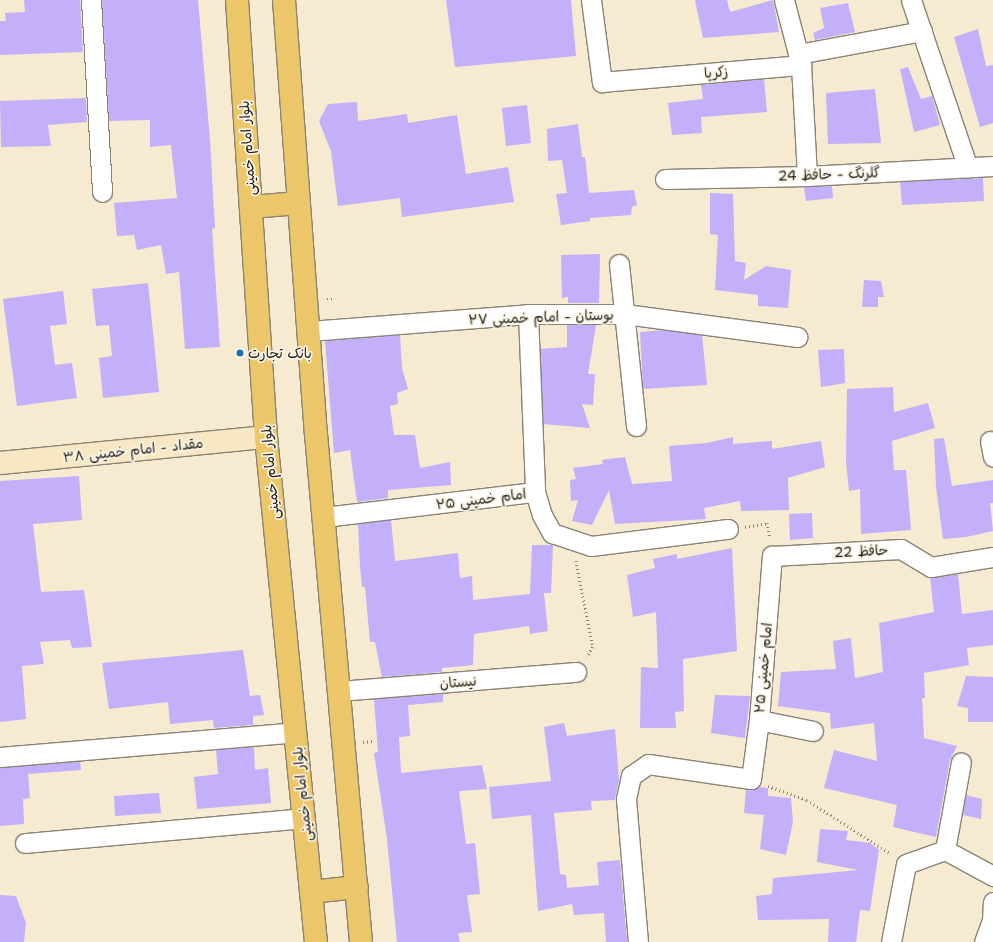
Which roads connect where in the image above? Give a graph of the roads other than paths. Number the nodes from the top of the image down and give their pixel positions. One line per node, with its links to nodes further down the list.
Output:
1 (91, 0): 13 (street)
2 (237, 0): 15 (main road, بلوار امام خمینی)
3 (284, 0): 14 (main road)
4 (591, 0): 8 (street, زکریا)
5 (784, 0): 8 (street)
6 (911, 0): 7 (street)
7 (922, 31): 8 (street); 10 (street)
8 (799, 60): 11 (street)
9 (993, 166): 10 (street, گلرنگ - حافظ 24)
10 (968, 168): 11 (street, گلرنگ - حافظ 24)
11 (807, 176): 12 (street, گلرنگ - حافظ 24)
12 (665, 179)
13 (102, 192)
14 (299, 203): 15 (main road); 19 (main road)
15 (251, 207): 22 (main road, بلوار امام خمینی)
16 (619, 264): 18 (street)
17 (528, 314): 18 (street, بوستان - امام خمینی ۲۷); 19 (street, بوستان - امام خمینی ۲۷); 24 (street)
18 (625, 314): 20 (street, بوستان - امام خمینی ۲۷); 21 (street)
19 (309, 331): 25 (main road)
20 (797, 337)
21 (636, 426)
22 (266, 437): 23 (street, مقداد - امام خمینی ۳۸); 33 (main road, بلوار امام خمینی)
23 (0, 463)
24 (535, 492): 25 (street, امام خمینی ۲۵); 26 (street, امام خمینی ۲۵)
25 (324, 517): 30 (main road)
26 (728, 529)
27 (772, 556): 28 (street, حافظ 22); 31 (street, امام خمینی ۲۵)
28 (993, 557)
29 (576, 672): 30 (street, نیستان)
30 (339, 691): 40 (main road)
31 (759, 720): 32 (street); 45 (street, امام خمینی ۲۵)
32 (813, 731)
33 (295, 732): 34 (street); 36 (main road, بلوار امام خمینی)
34 (0, 757)
35 (961, 762): 38 (street)
36 (304, 818): 37 (street); 41 (main road, بلوار امام خمینی)
37 (26, 843)
38 (945, 850): 39 (street); 46 (street)
39 (993, 876)
40 (357, 887): 41 (main road); 44 (main road)
41 (311, 892): 43 (main road, بلوار امام خمینی)
42 (993, 914): 47 (street)
43 (316, 942)
44 (362, 942)
45 (638, 942)
46 (891, 942)
47 (984, 942)

